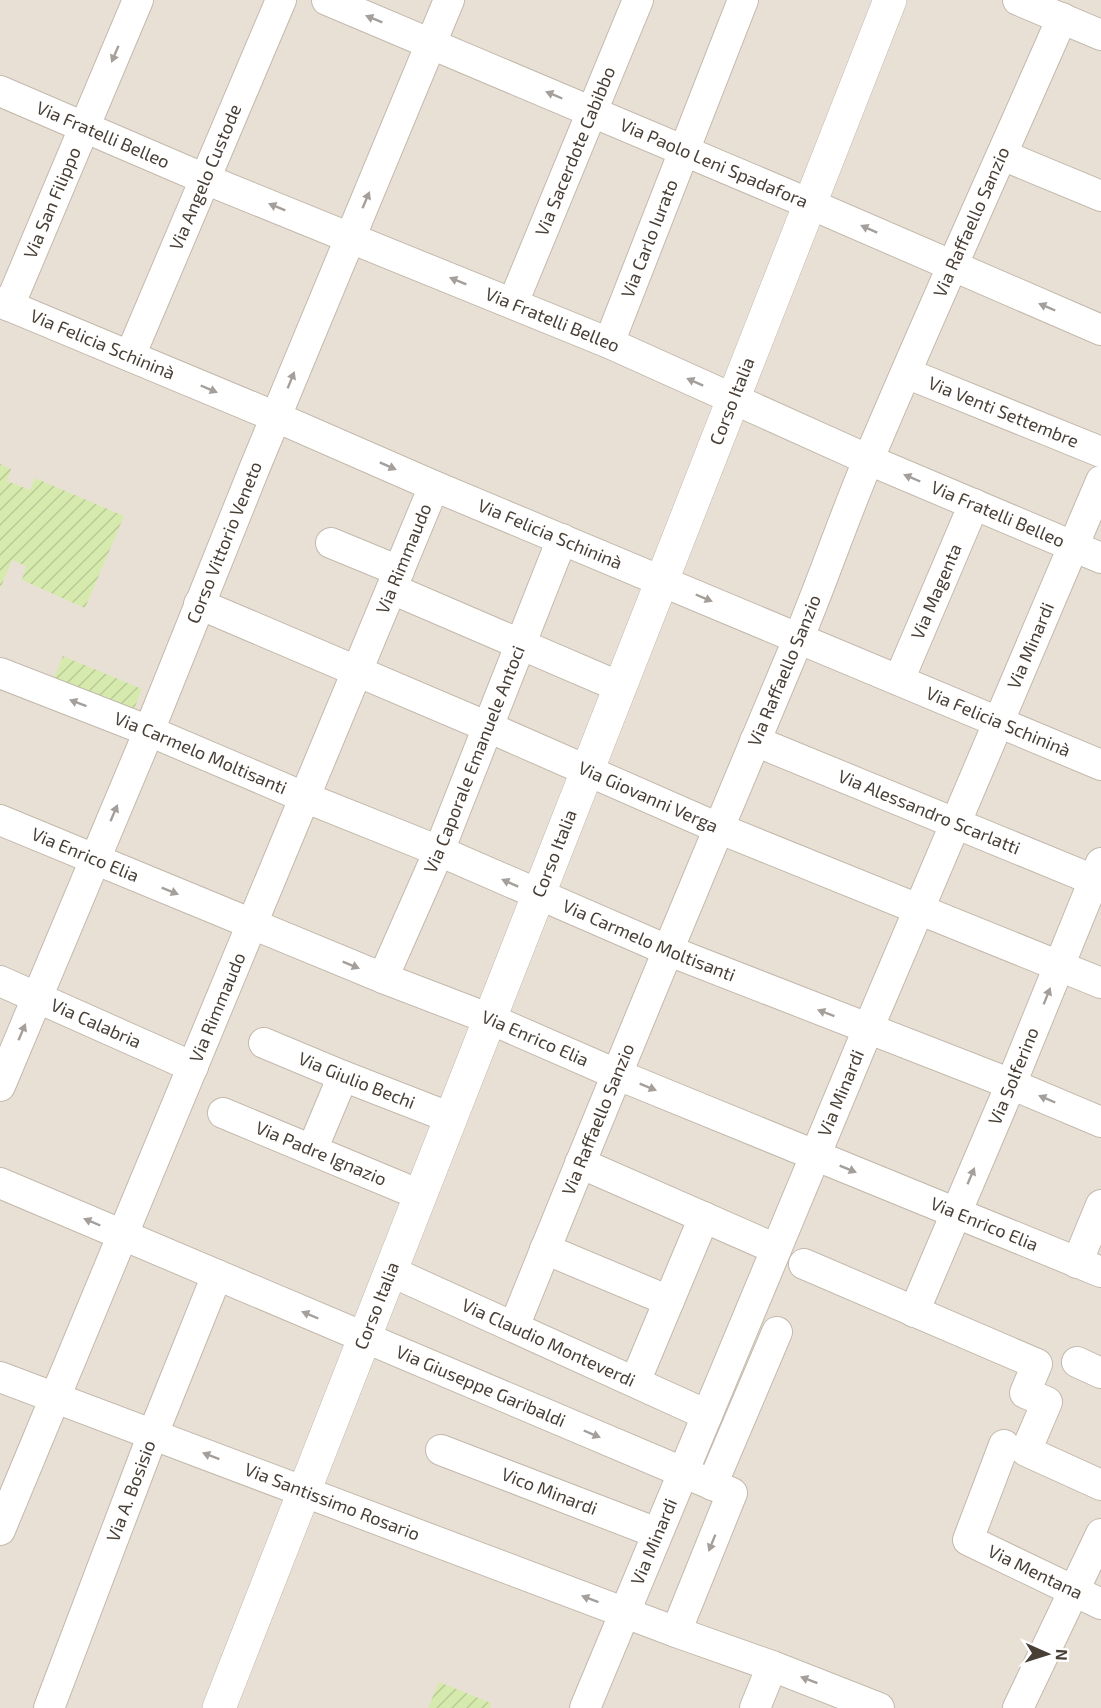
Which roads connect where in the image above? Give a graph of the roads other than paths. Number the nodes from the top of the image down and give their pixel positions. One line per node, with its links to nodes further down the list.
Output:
1 (138, 0): 14 (street, Via San Filippo, one-way to 14)
2 (281, 0): 17 (street, Via Angelo Custode)
3 (327, 0): 11 (street, Via Paolo Leni Spadafora, one-way to 3)
4 (449, 0): 11 (street, Corso Vittorio Veneto)
5 (638, 0): 13 (street, Via Sacerdote Cabibbo)
6 (743, 0): 15 (street, Via Carlo Iurato)
7 (890, 0): 19 (street, Corso Italia)
8 (1018, 0): 9 (street)
9 (1062, 18): 10 (street); 16 (street, Via Raffaello Sanzio)
10 (1101, 35)
11 (432, 43): 13 (street, Via Paolo Leni Spadafora, one-way to 11); 20 (street, Corso Vittorio Veneto, one-way to 11)
12 (0, 91): 14 (street, Via Fratelli Belleo)
13 (592, 112): 15 (street, Via Paolo Leni Spadafora); 22 (street, Via Sacerdote Cabibbo)
14 (84, 127): 17 (street, Via Fratelli Belleo); 23 (street, Via San Filippo)
15 (683, 150): 19 (street, Via Paolo Leni Spadafora); 25 (street, Via Carlo Iurato)
16 (1002, 155): 18 (street); 21 (street, Via Raffaello Sanzio)
17 (205, 178): 20 (street, Via Fratelli Belleo, one-way to 17); 26 (street, Via Angelo Custode)
18 (1101, 196)
19 (810, 204): 21 (street, Via Paolo Leni Spadafora, one-way to 19); 28 (street, Corso Italia)
20 (351, 237): 22 (street, Via Fratelli Belleo, one-way to 20); 29 (street, Corso Vittorio Veneto, one-way to 20)
21 (954, 266): 24 (street, Via Paolo Leni Spadafora, one-way to 21); 27 (street, Via Raffaello Sanzio)
22 (513, 303): 25 (street, Via Fratelli Belleo)
23 (4, 304): 26 (street, Via Felicia Schininà)
24 (1101, 330)
25 (609, 343): 28 (street, Via Fratelli Belleo, one-way to 25)
26 (129, 356): 29 (street, Via Felicia Schininà, one-way to 29)
27 (906, 373): 30 (street, Via Venti Settembre); 31 (street, Via Raffaello Sanzio)
28 (733, 399): 31 (street, Via Fratelli Belleo); 40 (street, Corso Italia)
29 (276, 417): 33 (street, Via Felicia Schininà, one-way to 33); 41 (street, Corso Vittorio Veneto)
30 (1101, 452)
31 (869, 460): 34 (street, Via Fratelli Belleo, one-way to 31); 42 (street, Via Raffaello Sanzio)
32 (1101, 481): 37 (street, Via Minardi)
33 (434, 486): 35 (street, Via Felicia Schininà); 39 (street, Via Rimmaudo)
34 (974, 504): 37 (street, Via Fratelli Belleo); 46 (street, Via Magenta)
35 (562, 539): 40 (street, Via Felicia Schininà); 43 (street, Via Caporale Emanuele Antoci)
36 (331, 543): 39 (street)
37 (1073, 546): 38 (street, Via Fratelli Belleo); 48 (street, Via Minardi)
38 (1101, 558)
39 (395, 580): 43 (street); 44 (street, Via Rimmaudo)
40 (662, 580): 42 (street, Via Felicia Schininà, one-way to 42); 47 (street, Corso Italia)
41 (199, 604): 44 (street, Via Giovanni Verga); 50 (street, Corso Vittorio Veneto)
42 (799, 638): 46 (street, Via Felicia Schininà); 51 (street, Via Raffaello Sanzio)
43 (519, 644): 47 (street); 49 (street, Via Caporale Emanuele Antoci)
44 (359, 671): 49 (street, Via Giovanni Verga); 54 (street, Via Rimmaudo)
45 (0, 673): 50 (street, Via Carmelo Moltisanti, one-way to 45)
46 (899, 680): 48 (street, Via Felicia Schininà)
47 (621, 687): 53 (street, Corso Italia)
48 (998, 722): 52 (street, Via Felicia Schininà); 56 (street, Via Minardi)
49 (488, 727): 53 (street, Via Giovanni Verga); 58 (street, Via Caporale Emanuele Antoci)
50 (149, 730): 54 (street, Via Carmelo Moltisanti); 59 (street, Corso Vittorio Veneto, one-way to 50)
51 (755, 741): 56 (street, Via Alessandro Scarlatti); 57 (street, Via Raffaello Sanzio)
52 (1101, 765)
53 (587, 771): 57 (street, Via Giovanni Verga); 61 (street, Corso Italia)
54 (304, 797): 58 (street, Via Carmelo Moltisanti); 63 (street, Via Rimmaudo)
55 (0, 820): 59 (street, Via Enrico Elia)
56 (955, 823): 60 (street, Via Alessandro Scarlatti); 62 (street, Via Minardi)
57 (718, 828): 62 (street, Via Giovanni Verga); 64 (street, Via Raffaello Sanzio)
58 (439, 851): 61 (street, Via Carmelo Moltisanti, one-way to 58); 66 (street, Via Caporale Emanuele Antoci)
59 (94, 859): 63 (street, Via Enrico Elia, one-way to 63); 69 (street, Corso Vittorio Veneto)
60 (1099, 876): 65 (street, Via Solferino)
61 (538, 895): 64 (street, Via Carmelo Moltisanti); 70 (street, Corso Italia)
62 (919, 909): 65 (street, Via Giovanni Verga); 71 (street, Via Minardi)
63 (254, 925): 66 (street, Via Enrico Elia, one-way to 66); 73 (street, Via Rimmaudo)
64 (667, 950): 71 (street, Via Carmelo Moltisanti, one-way to 64); 74 (street, Via Raffaello Sanzio)
65 (1059, 966): 68 (street, Via Giovanni Verga); 76 (street, Via Solferino, one-way to 65)
66 (383, 978): 70 (street, Via Enrico Elia)
67 (0, 981): 69 (street, Via Calabria)
68 (1101, 983)
69 (36, 998): 73 (street, Via Calabria); 77 (street, Corso Vittorio Veneto, one-way to 69)
70 (490, 1019): 74 (street, Via Enrico Elia); 79 (street, Corso Italia)
71 (868, 1029): 76 (street, Via Carmelo Moltisanti); 82 (street, Via Minardi)
72 (264, 1043): 75 (street, Via Giulio Bechi)
73 (193, 1067): 89 (street, Via Rimmaudo)
74 (616, 1074): 82 (street, Via Enrico Elia, one-way to 82); 83 (street, Via Raffaello Sanzio)
75 (343, 1076): 79 (street, Via Giulio Bechi); 81 (street)
76 (1011, 1084): 80 (street, Via Carmelo Moltisanti, one-way to 76); 87 (street, Via Solferino, one-way to 76)
77 (0, 1086)
78 (224, 1113): 81 (street, Via Padre Ignazio)
79 (451, 1118): 85 (street, Corso Italia)
80 (1101, 1122)
81 (312, 1150): 85 (street, Via Padre Ignazio)
82 (815, 1155): 87 (street, Via Enrico Elia, one-way to 87); 91 (street, Via Minardi)
83 (580, 1163): 88 (street); 90 (street, Via Raffaello Sanzio)
84 (0, 1183): 89 (street, Via Giuseppe Garibaldi, one-way to 84)
85 (420, 1195): 94 (street, Corso Italia)
86 (1101, 1205): 93 (street)
87 (956, 1212): 93 (street, Via Enrico Elia); 96 (street, Via Solferino)
88 (704, 1217): 91 (street); 97 (street)
89 (122, 1235): 95 (street, Via Giuseppe Garibaldi); 103 (street, Via Rimmaudo)
90 (545, 1249): 97 (street); 98 (street, Via Raffaello Sanzio)
91 (776, 1249): 104 (street, Via Minardi)
92 (804, 1264): 96 (street)
93 (1089, 1268)
94 (390, 1271): 98 (street, Via Claudio Monteverdi); 100 (street, Corso Italia)
95 (217, 1275): 100 (street, Via Giuseppe Garibaldi, one-way to 95); 105 (street, Via A. Bosisio)
96 (919, 1300): 109 (street)
97 (669, 1301): 102 (street)
98 (514, 1328): 102 (street, Via Claudio Monteverdi)
99 (777, 1332): 110 (street)
100 (364, 1338): 108 (street, Via Giuseppe Garibaldi, one-way to 108); 111 (street, Corso Italia)
101 (0, 1377): 103 (street, Via Santissimo Rosario)
102 (635, 1382): 104 (street, Via Claudio Monteverdi)
103 (55, 1398): 105 (street, Via Santissimo Rosario); 112 (street, Via Rimmaudo)
104 (707, 1415): 108 (street, Via Minardi)
105 (153, 1434): 111 (street, Via Santissimo Rosario, one-way to 105); 120 (street, Via A. Bosisio)
106 (1004, 1445): 115 (street, Via Mentana)
107 (441, 1450): 113 (street, Vico Minardi)
108 (683, 1473): 110 (street, Via Giuseppe Garibaldi); 113 (street, Via Minardi)
109 (1101, 1485)
110 (720, 1488): 118 (street, one-way to 118)
111 (304, 1491): 117 (street, Via Santissimo Rosario, one-way to 111); 121 (street, Corso Italia)
112 (0, 1530)
113 (657, 1533): 117 (street, Via Minardi)
114 (1101, 1534): 115 (street)
115 (1074, 1590): 116 (street, Via Mentana); 125 (street)
116 (1101, 1604)
117 (624, 1612): 118 (street, Via Santissimo Rosario); 122 (street, Via Minardi)
118 (670, 1629): 119 (street, Via Santissimo Rosario)
119 (770, 1672): 123 (street); 124 (street, Via Santissimo Rosario, one-way to 119)
120 (49, 1708)
121 (219, 1708)
122 (585, 1708)
123 (755, 1708)
124 (879, 1708)
125 (1018, 1708)

